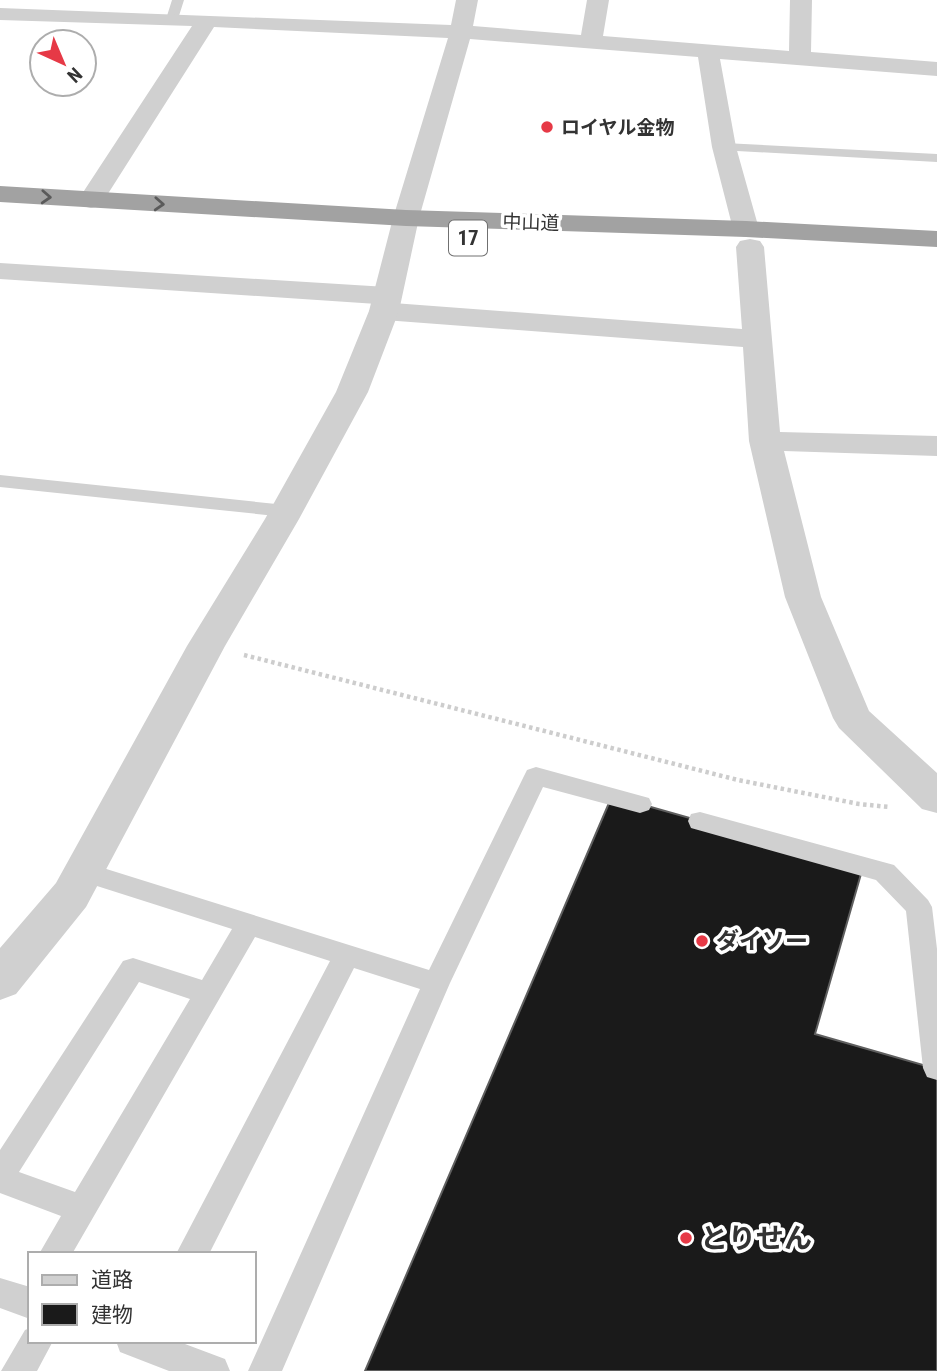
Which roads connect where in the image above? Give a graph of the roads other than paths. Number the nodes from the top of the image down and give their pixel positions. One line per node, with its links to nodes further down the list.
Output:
1 (467, 0): 7 (street)
2 (598, 0): 8 (street)
3 (801, 0): 10 (street)
4 (175, 9): 5 (street); 6 (street)
5 (0, 13)
6 (207, 20): 7 (street); 15 (street)
7 (461, 32): 8 (street); 17 (street)
8 (591, 40): 9 (street)
9 (708, 52): 10 (street); 12 (street)
10 (800, 59): 11 (street)
11 (937, 69)
12 (724, 147): 13 (lane); 18 (street)
13 (937, 158)
14 (0, 194): 15 (highway, 中山道 / 17, one-way to 15)
15 (91, 200): 17 (highway, 中山道 / 17, one-way to 17)
16 (0, 213): 17 (highway, 中山道 / 17)
17 (404, 227): 18 (highway, 中山道 / 17); 22 (street)
18 (748, 238): 19 (highway, 中山道 / 17); 20 (highway, 中山道 / 17); 23 (street)
19 (937, 239)
20 (937, 257)
21 (0, 271): 22 (street)
22 (386, 304): 23 (street); 27 (street)
23 (758, 339): 24 (street)
24 (765, 441): 25 (street); 28 (street)
25 (937, 446)
26 (0, 481): 27 (lane)
27 (286, 511): 29 (street)
28 (937, 798)
29 (84, 872): 30 (lane); 32 (street)
30 (249, 924): 31 (lane); 34 (lane)
31 (347, 955): 33 (lane); 39 (lane)
32 (0, 981)
33 (436, 984): 35 (lane); 44 (lane)
34 (208, 993): 36 (lane); 37 (lane)
35 (937, 1068)
36 (0, 1177): 37 (lane)
37 (80, 1209): 38 (lane)
38 (56, 1252)
39 (193, 1252)
40 (36, 1343): 42 (lane)
41 (141, 1343): 43 (lane)
42 (18, 1371)
43 (213, 1371)
44 (265, 1371)

